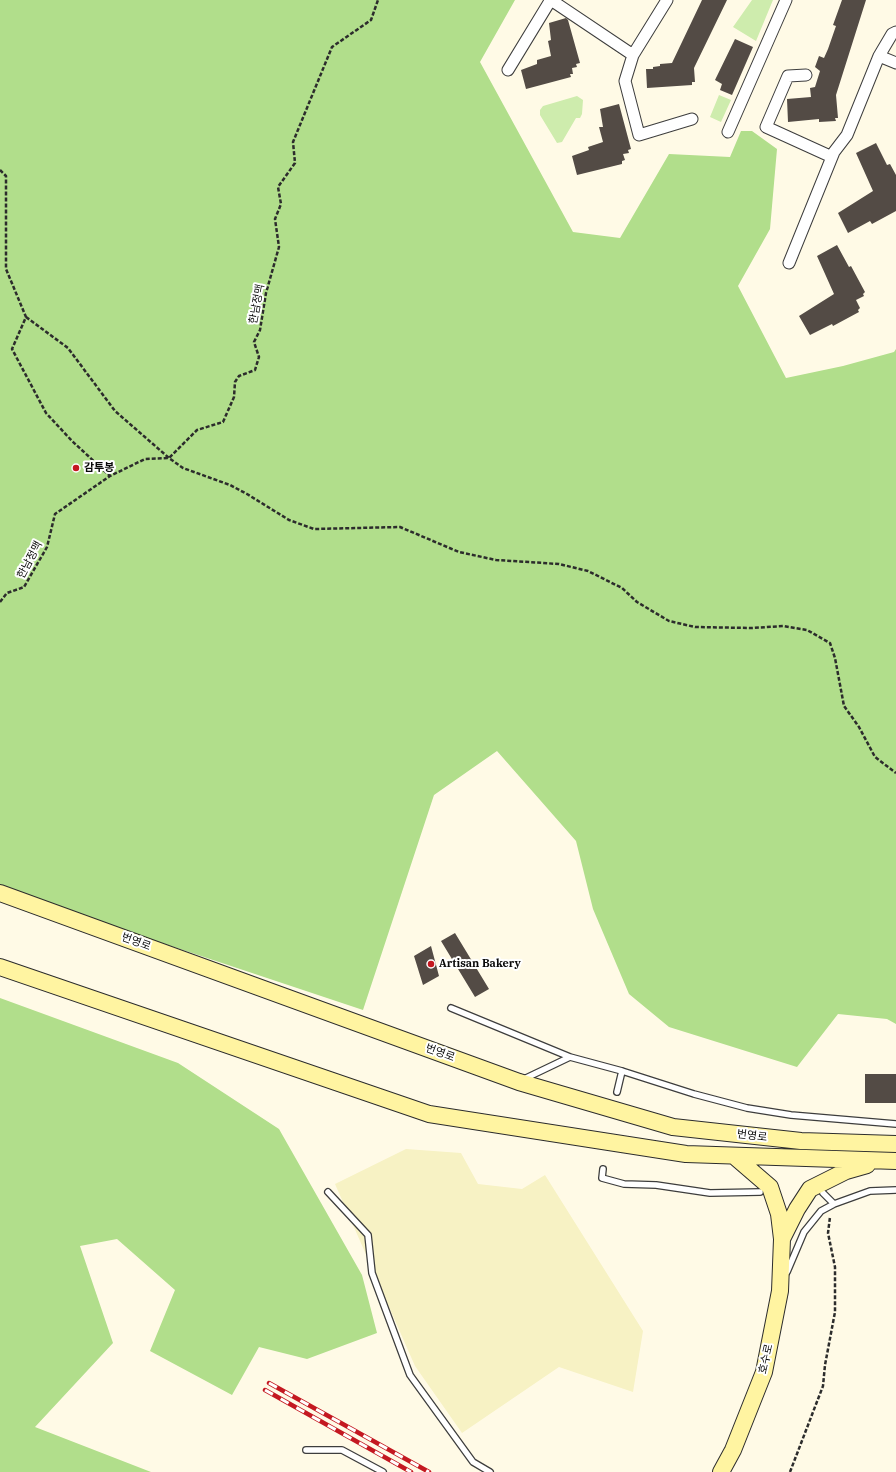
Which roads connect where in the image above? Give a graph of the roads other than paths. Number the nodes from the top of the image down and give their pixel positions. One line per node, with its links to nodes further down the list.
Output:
1 (551, 0): 5 (street); 8 (street)
2 (667, 0): 5 (street)
3 (786, 0): 11 (street)
4 (896, 32): 6 (street)
5 (632, 55): 10 (street)
6 (879, 56): 7 (street); 12 (street)
7 (896, 63)
8 (508, 70)
9 (806, 75): 12 (street)
10 (692, 119)
11 (728, 132)
12 (832, 156): 13 (street)
13 (789, 263)
14 (0, 893): 19 (street, 번영로)
15 (0, 967): 23 (street, 번영로)
16 (451, 1008): 17 (lane)
17 (570, 1057): 18 (lane); 19 (lane)
18 (622, 1071): 20 (lane); 21 (lane)
19 (519, 1082): 22 (street, 번영로)
20 (617, 1092)
21 (896, 1124)
22 (896, 1144)
23 (734, 1156): 24 (street, 번영로); 32 (street, 호수로)
24 (880, 1161): 25 (street, 번영로); 32 (street, 호수로)
25 (896, 1161)
26 (604, 1169): 29 (lane)
27 (896, 1190): 31 (lane)
28 (328, 1192): 36 (lane)
29 (760, 1192)
30 (823, 1193): 31 (lane)
31 (834, 1204): 33 (lane)
32 (782, 1239): 33 (street, 호수로)
33 (780, 1291): 37 (street, 호수로)
34 (306, 1450): 35 (lane)
35 (383, 1472)
36 (490, 1472)
37 (722, 1472)

